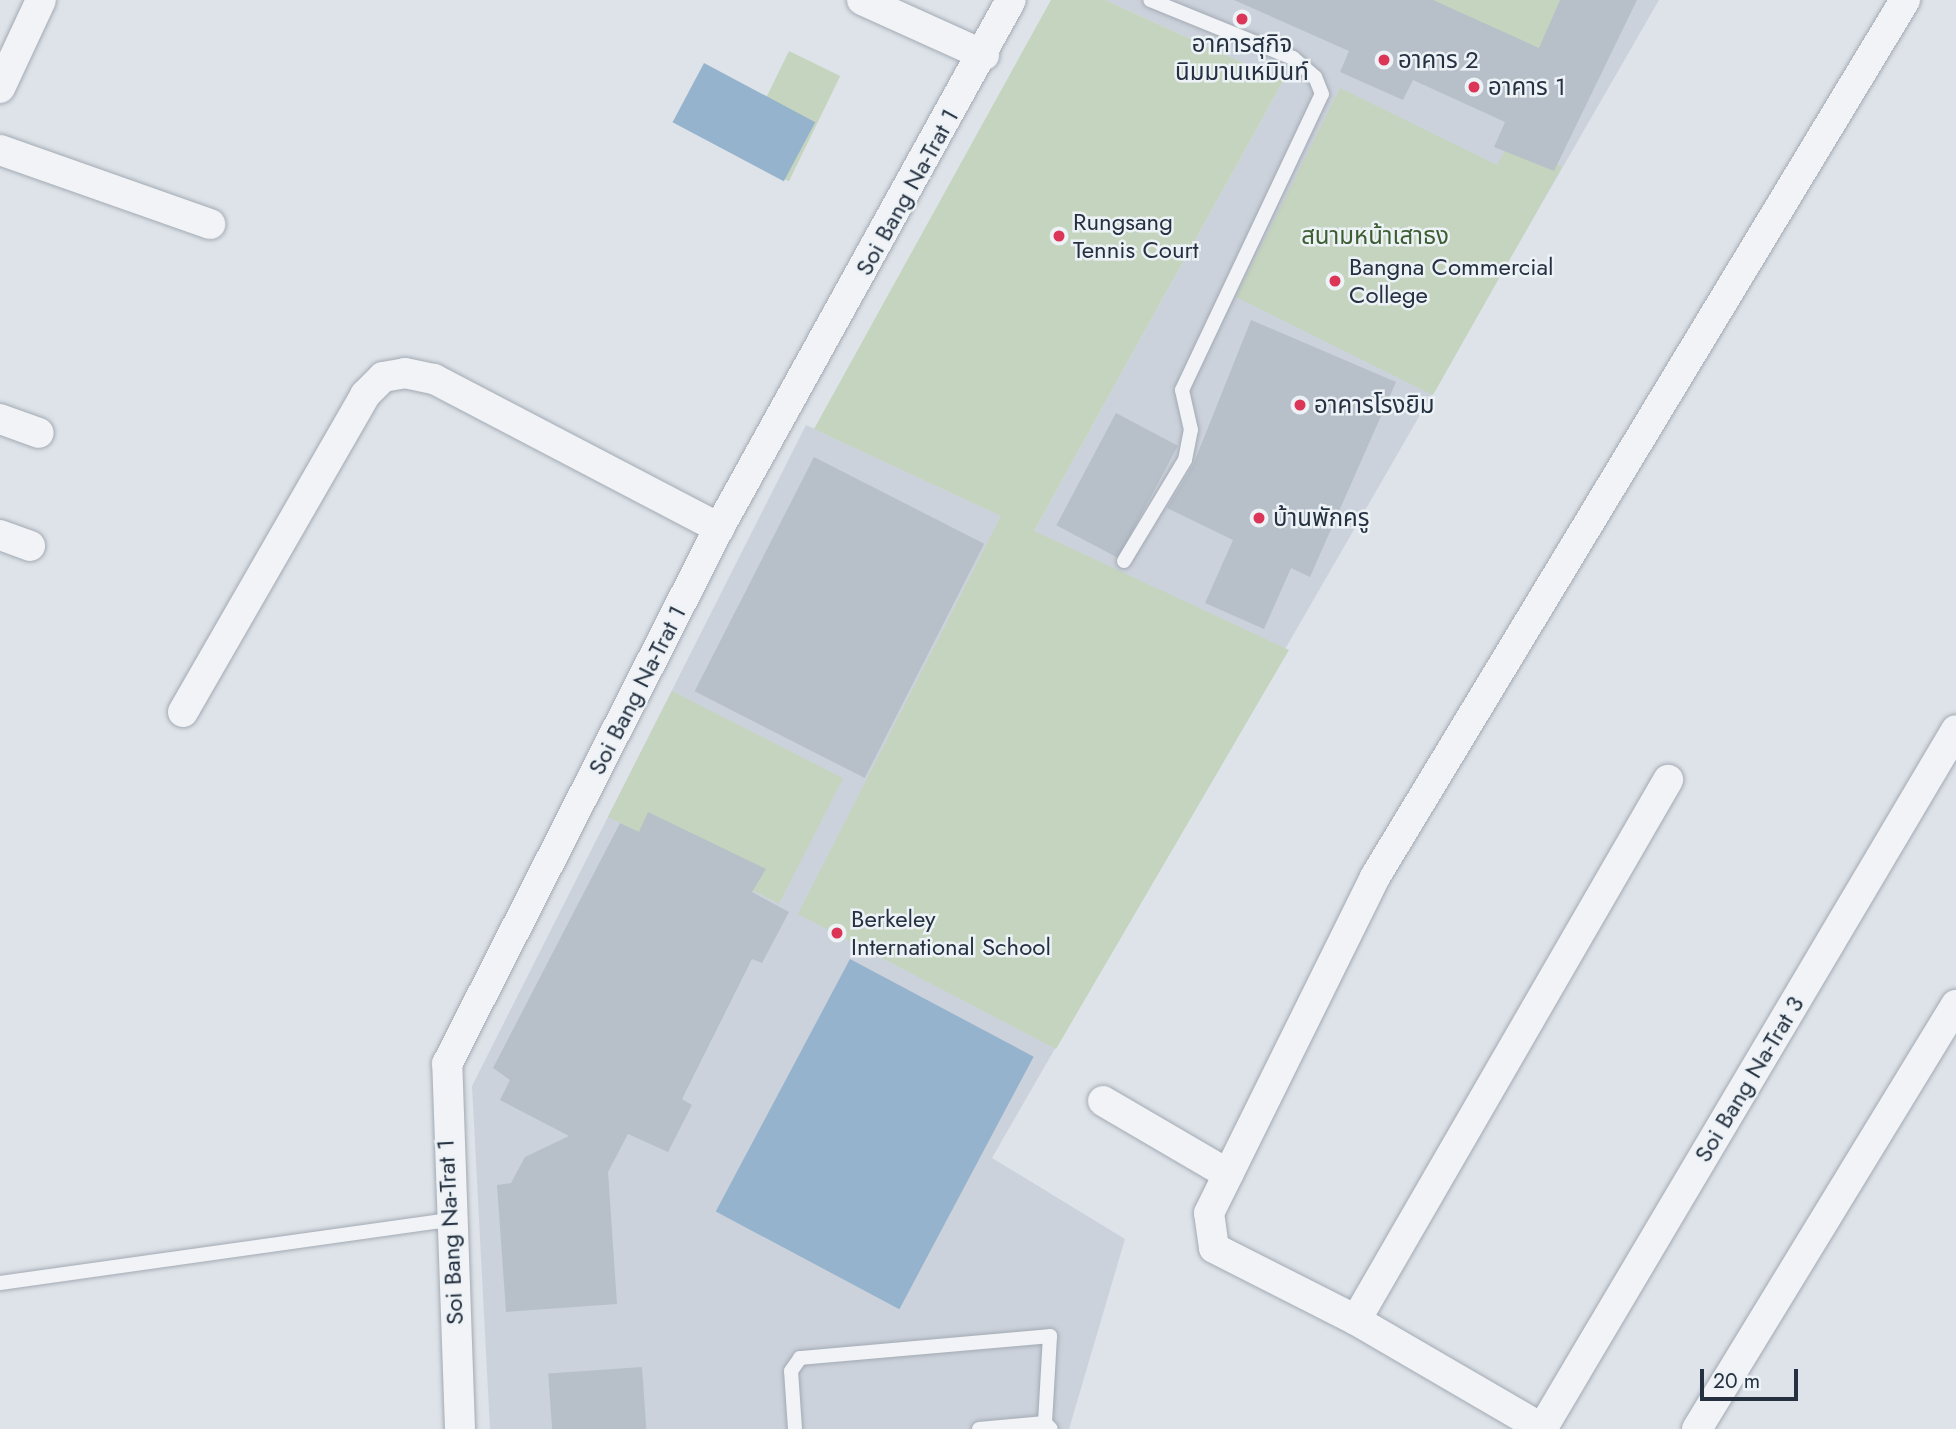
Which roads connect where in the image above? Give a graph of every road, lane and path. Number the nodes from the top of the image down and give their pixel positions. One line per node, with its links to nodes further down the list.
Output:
1 (41, 0): 7 (street)
2 (862, 0): 6 (street)
3 (1012, 0): 6 (street, Soi Bang Na-Trat 1)
4 (1150, 0): 15 (lane)
5 (1905, 0): 21 (street)
6 (984, 55): 12 (street, Soi Bang Na-Trat 1)
7 (0, 88)
8 (0, 150): 9 (street)
9 (210, 224)
10 (0, 419): 11 (street)
11 (39, 433)
12 (719, 528): 16 (street); 22 (street, Soi Bang Na-Trat 1)
13 (0, 535): 14 (street)
14 (30, 546)
15 (1124, 561)
16 (183, 712)
17 (1956, 730): 29 (street, Soi Bang Na-Trat 3)
18 (1668, 780): 24 (street)
19 (1956, 1004): 30 (street)
20 (1103, 1101): 21 (street)
21 (1228, 1174): 24 (street)
22 (450, 1220): 23 (lane); 26 (street, Soi Bang Na-Trat 1)
23 (0, 1283)
24 (1356, 1320): 29 (street)
25 (1048, 1426): 27 (lane); 28 (lane)
26 (460, 1429)
27 (795, 1429)
28 (979, 1429)
29 (1542, 1429)
30 (1697, 1429)

